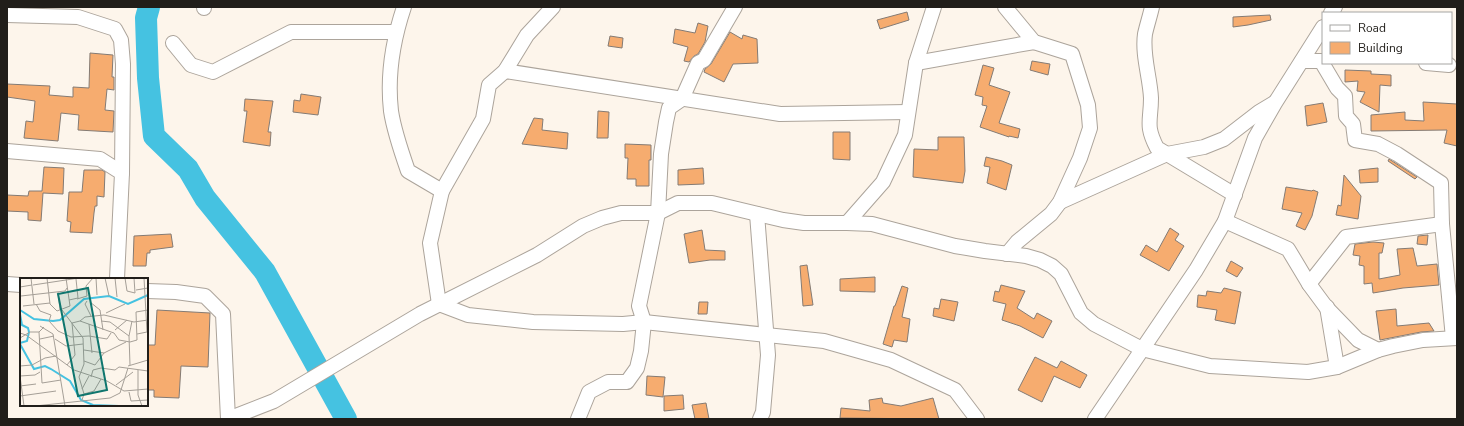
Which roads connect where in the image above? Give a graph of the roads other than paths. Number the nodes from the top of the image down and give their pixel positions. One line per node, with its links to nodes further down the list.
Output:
1 (404, 7): 9 (street)
2 (553, 7): 18 (street)
3 (734, 7): 19 (street)
4 (934, 7): 14 (street)
5 (1004, 7): 10 (street)
6 (1152, 7): 23 (street)
7 (7, 15): 24 (street)
8 (1322, 29): 12 (street)
9 (396, 32): 11 (street); 25 (street)
10 (1034, 42): 14 (street); 27 (street)
11 (173, 43)
12 (1302, 61): 13 (street); 20 (street)
13 (1322, 61)
14 (916, 63): 21 (street)
15 (1324, 64): 32 (street)
16 (1438, 64): 17 (street)
17 (1449, 65)
18 (505, 71): 19 (street); 25 (street)
19 (682, 98): 21 (street); 28 (street)
20 (1275, 103): 23 (street); 26 (street)
21 (908, 112): 31 (street)
22 (7, 151): 24 (street)
23 (1167, 154): 26 (street); 27 (street)
24 (122, 173): 34 (street)
25 (442, 191): 39 (street)
26 (1235, 195): 30 (street)
27 (1060, 202): 33 (street)
28 (658, 212): 29 (street); 39 (street); 41 (street)
29 (757, 214): 31 (street); 42 (street)
30 (1225, 221): 36 (street); 44 (street)
31 (847, 223): 33 (street)
32 (1442, 224): 36 (street); 43 (street)
33 (1007, 254): 44 (street)
34 (117, 278)
35 (7, 284): 37 (street)
36 (1309, 284): 40 (street)
37 (20, 285)
38 (148, 291): 47 (street)
39 (439, 304): 41 (street); 47 (street)
40 (1326, 307): 45 (street); 46 (street)
41 (644, 322): 42 (street); 48 (street)
42 (766, 334): 49 (street); 50 (street)
43 (1455, 338): 45 (street)
44 (1142, 349): 46 (street); 51 (street)
45 (1378, 350): 46 (street)
46 (1337, 367)
47 (228, 419)
48 (578, 419)
49 (760, 419)
50 (977, 419)
51 (1094, 419)

